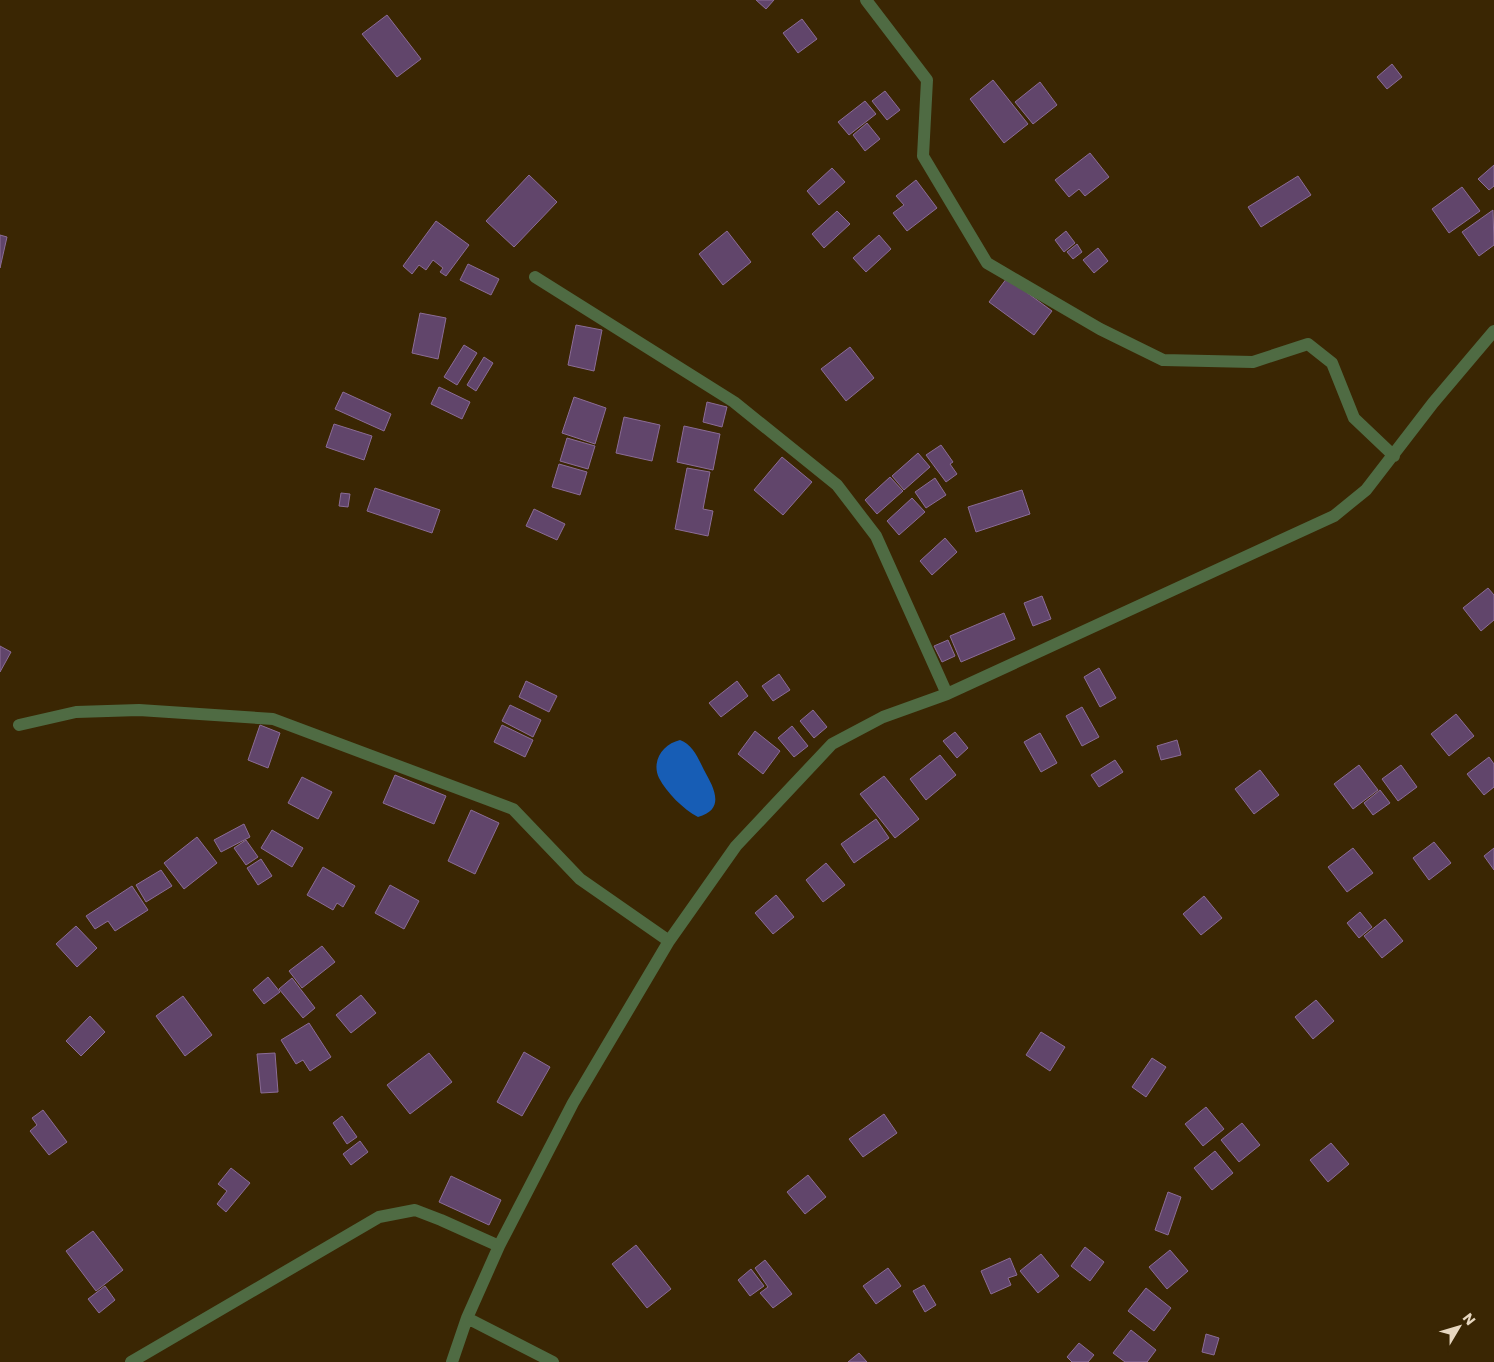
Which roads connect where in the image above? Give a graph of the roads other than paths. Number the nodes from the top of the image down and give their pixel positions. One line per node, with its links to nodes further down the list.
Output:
1 (866, 0): 4 (street)
2 (535, 277): 5 (street)
3 (1494, 331): 4 (street)
4 (1394, 456): 5 (street)
5 (947, 694): 7 (street)
6 (19, 725): 7 (street)
7 (668, 941): 8 (street)
8 (499, 1246): 9 (street); 10 (street)
9 (467, 1318): 11 (street); 12 (street)
10 (131, 1362)
11 (452, 1362)
12 (552, 1362)

